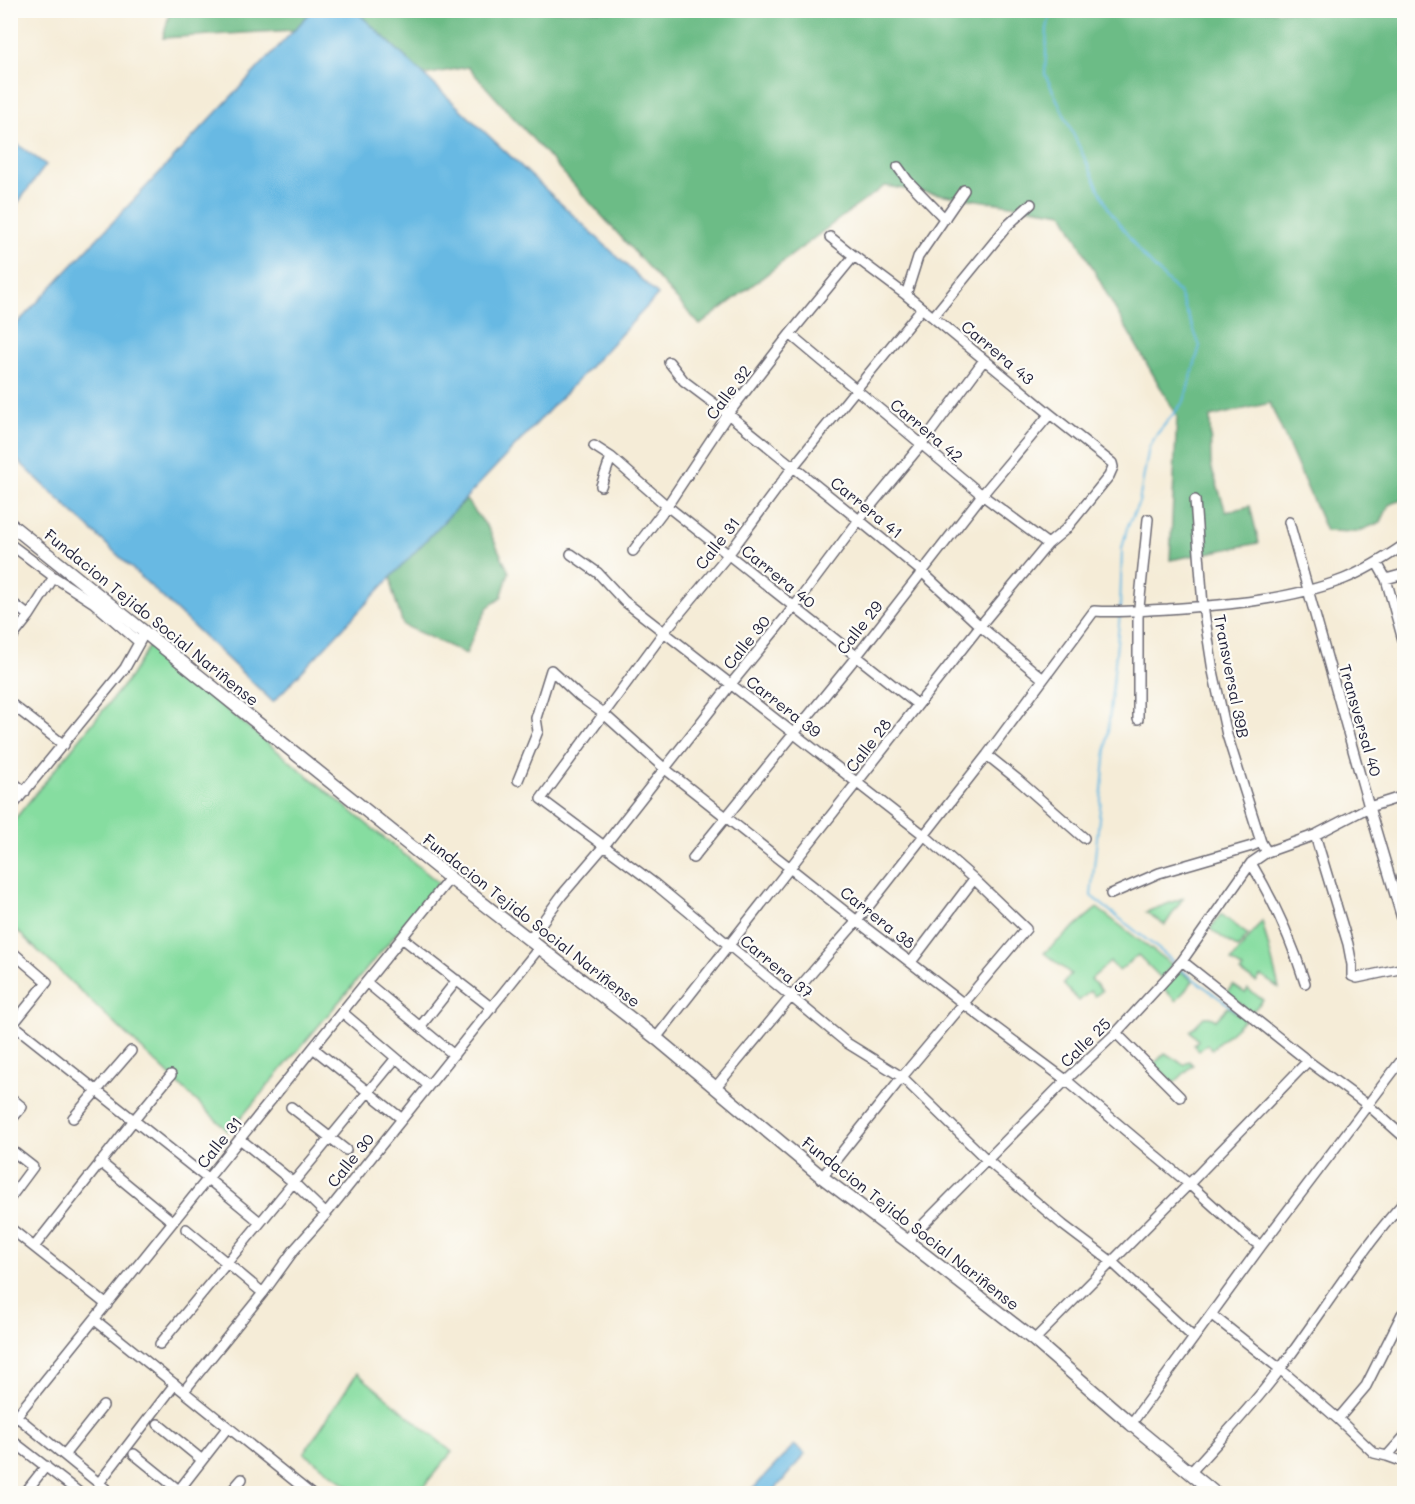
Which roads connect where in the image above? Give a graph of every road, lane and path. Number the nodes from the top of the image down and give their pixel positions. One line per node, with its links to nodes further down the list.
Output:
1 (898, 167): 4 (street)
2 (964, 190): 4 (street)
3 (1031, 204): 9 (street)
4 (945, 219): 7 (street)
5 (830, 237): 6 (street, Carrera 43)
6 (854, 256): 7 (street, Carrera 43); 10 (street, Calle 32)
7 (906, 295): 8 (street, Carrera 43)
8 (922, 308): 9 (street, Carrera 43); 13 (street, Calle 31)
9 (933, 317): 11 (street, Carrera 43)
10 (790, 334): 13 (street, Carrera 42); 14 (street, Calle 32)
11 (984, 360): 15 (street, Carrera 43); 16 (street, Calle 30)
12 (669, 362): 14 (street, Carrera 41)
13 (856, 388): 16 (street, Carrera 42); 19 (street, Calle 31)
14 (728, 414): 19 (street, Carrera 41); 24 (street, Calle 32)
15 (1050, 414): 20 (street, Carrera 43); 22 (street, Calle 29)
16 (921, 445): 22 (street, Carrera 42); 25 (street, Calle 30)
17 (594, 446): 18 (street, Carrera 40)
18 (611, 457): 21 (street); 24 (street, Carrera 40)
19 (794, 467): 25 (street, Carrera 41); 34 (street, Calle 31)
20 (1109, 476): 30 (street, Calle 28)
21 (601, 486)
22 (982, 495): 30 (street, Carrera 42); 36 (street, Calle 29)
23 (1195, 500): 42 (street, Transversal 39B)
24 (667, 506): 32 (street, Calle 32); 34 (street, Carrera 40)
25 (859, 519): 36 (street, Carrera 41); 43 (street, Calle 30)
26 (1148, 519): 44 (street)
27 (1289, 522): 40 (street, Transversal 40)
28 (10, 524): 48 (main road, Fundacion Tejido Social Nariñense)
29 (10, 544): 38 (street)
30 (1048, 544): 46 (street, Calle 28)
31 (1404, 545): 35 (street)
32 (633, 551)
33 (571, 554): 47 (street, Carrera 39)
34 (728, 555): 43 (street, Carrera 40); 47 (street, Calle 31)
35 (1377, 563): 39 (street); 40 (street)
36 (921, 571): 46 (street, Carrera 41); 51 (street, Calle 29)
37 (1404, 573): 39 (street)
38 (54, 577): 45 (street); 48 (street)
39 (1386, 579): 50 (street)
40 (1307, 590): 42 (street); 68 (street, Transversal 40)
41 (10, 601): 45 (street)
42 (1203, 606): 44 (street); 74 (street, Transversal 39B)
43 (794, 607): 51 (street, Carrera 40); 53 (street, Calle 30)
44 (1139, 610): 52 (street); 57 (street)
45 (30, 616): 49 (street)
46 (980, 626): 52 (street, Carrera 41); 55 (street, Calle 28)
47 (664, 632): 53 (street, Carrera 39); 56 (street, Calle 31)
48 (142, 637): 59 (street); 80 (main road, Fundacion Tejido Social Nariñense)
49 (10, 640)
50 (1403, 640)
51 (856, 657): 55 (street, Carrera 40); 58 (street, Calle 29)
52 (1043, 679): 60 (street)
53 (731, 684): 58 (street, Carrera 39); 61 (street, Calle 30)
54 (10, 703): 59 (street)
55 (918, 705): 64 (street, Calle 28)
56 (604, 714): 61 (street, Carrera 38); 63 (street, Carrera 38); 67 (street, Calle 31)
57 (1138, 719)
58 (794, 732): 64 (street, Carrera 39); 70 (street, Calle 29)
59 (64, 745): 65 (street)
60 (987, 755): 71 (street); 73 (street)
61 (664, 768): 70 (street, Carrera 38); 75 (street, Calle 30)
62 (10, 780): 65 (street)
63 (518, 780)
64 (856, 783): 71 (street, Carrera 39); 79 (street, Calle 28)
65 (25, 792): 69 (street)
66 (1404, 796): 68 (street, Calle 25)
67 (541, 799): 75 (street, Carrera 37)
68 (1369, 807): 72 (street, Calle 25); 84 (street, Transversal 40)
69 (10, 809)
70 (726, 817): 77 (street, Calle 29); 79 (street, Carrera 38)
71 (924, 835): 81 (street, Carrera 39); 83 (street)
72 (1315, 835): 76 (street, Calle 25); 92 (street)
73 (1083, 838)
74 (1261, 842): 76 (street, Transversal 39B); 82 (street)
75 (604, 846): 86 (street, Calle 30); 87 (street, Carrera 37)
76 (1267, 852): 78 (street, Calle 25)
77 (693, 858)
78 (1251, 863): 91 (street, Calle 25); 95 (street)
79 (790, 867): 83 (street, Carrera 38); 87 (street, Calle 28)
80 (450, 878): 85 (street, Calle 31); 86 (main road, Fundacion Tejido Social Nariñense)
81 (974, 879): 90 (street); 97 (street, Carrera 39)
82 (1112, 894)
83 (857, 921): 90 (street, Carrera 38); 96 (street)
84 (1404, 925)
85 (402, 938): 93 (street); 94 (street, Calle 31)
86 (529, 940): 88 (main road, Fundacion Tejido Social Nariñense)
87 (729, 945): 96 (street, Carrera 37); 103 (street, Calle 28)
88 (539, 948): 98 (street, Calle 30); 103 (main road, Fundacion Tejido Social Nariñense)
89 (10, 950): 100 (street)
90 (911, 962): 97 (street, Carrera 38)
91 (1179, 965): 102 (street, Calle 25); 109 (street)
92 (1404, 968)
93 (457, 981): 98 (street); 101 (street)
94 (366, 982): 99 (street, Calle 31); 101 (street)
95 (1305, 984)
96 (790, 998): 111 (street, Carrera 37); 114 (street)
97 (964, 1004): 111 (street); 112 (street, Carrera 38)
98 (492, 1008): 106 (street, Calle 30)
99 (342, 1012): 104 (street, Calle 31); 108 (street)
100 (11, 1024): 115 (street)
101 (420, 1027): 106 (street)
102 (1116, 1033): 112 (street, Calle 25); 118 (street)
103 (656, 1038): 114 (main road, Fundacion Tejido Social Nariñense)
104 (313, 1048): 116 (street); 127 (street, Calle 31)
105 (131, 1051): 115 (street)
106 (454, 1055): 113 (street, Calle 30)
107 (1404, 1057): 119 (street)
108 (396, 1058): 113 (street); 116 (street)
109 (1308, 1061): 119 (street); 135 (street)
110 (171, 1075): 123 (street)
111 (902, 1077): 130 (street, Carrera 37); 132 (street)
112 (1066, 1080): 130 (street, Calle 25); 135 (street, Carrera 38)
113 (428, 1085): 122 (street, Calle 30)
114 (715, 1088): 132 (main road, Fundacion Tejido Social Nariñense)
115 (97, 1091): 121 (street); 123 (street)
116 (367, 1093): 122 (street); 125 (street)
117 (10, 1097): 124 (street)
118 (1180, 1097)
119 (1369, 1106): 126 (street); 144 (street)
120 (291, 1107): 125 (street)
121 (73, 1118)
122 (402, 1119): 138 (street, Calle 30)
123 (134, 1120): 131 (street); 133 (street)
124 (10, 1121)
125 (330, 1137): 129 (street); 134 (street)
126 (1404, 1137)
127 (240, 1139): 133 (street, Calle 31); 134 (street)
128 (10, 1149): 136 (street)
129 (346, 1150)
130 (988, 1161): 143 (street, Calle 25); 146 (street, Carrera 37)
131 (100, 1162): 139 (street); 145 (street)
132 (822, 1177): 143 (main road, Fundacion Tejido Social Nariñense)
133 (208, 1179): 139 (street, Calle 31); 140 (street)
134 (293, 1182): 138 (street); 140 (street)
135 (1189, 1184): 144 (street, Carrera 38); 146 (street)
136 (10, 1198)
137 (1404, 1202): 156 (street)
138 (327, 1214): 148 (street, Calle 30)
139 (173, 1222): 149 (street, Calle 31)
140 (260, 1222): 147 (street)
141 (10, 1228): 145 (street)
142 (186, 1228): 147 (street)
143 (907, 1241): 154 (main road, Fundacion Tejido Social Nariñense)
144 (1261, 1246): 150 (street)
145 (34, 1247): 149 (street)
146 (1112, 1262): 153 (street, Carrera 37); 154 (street)
147 (226, 1263): 148 (street); 155 (street)
148 (263, 1293): 158 (street, Calle 30)
149 (107, 1305): 152 (street, Calle 31)
150 (1212, 1315): 153 (street); 156 (street)
151 (1404, 1316): 161 (street)
152 (95, 1320): 157 (street); 160 (street, Calle 31)
153 (1194, 1338): 163 (street)
154 (1034, 1340): 163 (main road, Fundacion Tejido Social Nariñense)
155 (160, 1344)
156 (1280, 1370): 161 (street); 173 (street)
157 (175, 1384): 158 (street); 175 (street)
158 (184, 1391): 164 (street)
159 (103, 1406): 168 (street)
160 (13, 1417): 168 (street)
161 (1338, 1419): 169 (street)
162 (158, 1424): 170 (street)
163 (1131, 1424): 173 (main road, Fundacion Tejido Social Nariñense)
164 (228, 1427): 170 (street); 176 (street)
165 (1404, 1437): 169 (street)
166 (10, 1439): 172 (street)
167 (134, 1454): 177 (street)
168 (64, 1455): 175 (street)
169 (1387, 1456): 171 (street)
170 (202, 1460): 177 (street)
171 (1404, 1462)
172 (46, 1466): 178 (street); 179 (street)
173 (1191, 1472): 183 (main road, Fundacion Tejido Social Nariñense)
174 (242, 1479): 181 (street)
175 (99, 1483): 180 (street)
176 (300, 1490): 182 (street)
177 (181, 1492)
178 (24, 1494)
179 (81, 1494)
180 (112, 1494)
181 (229, 1494)
182 (311, 1494)
183 (1216, 1494)

